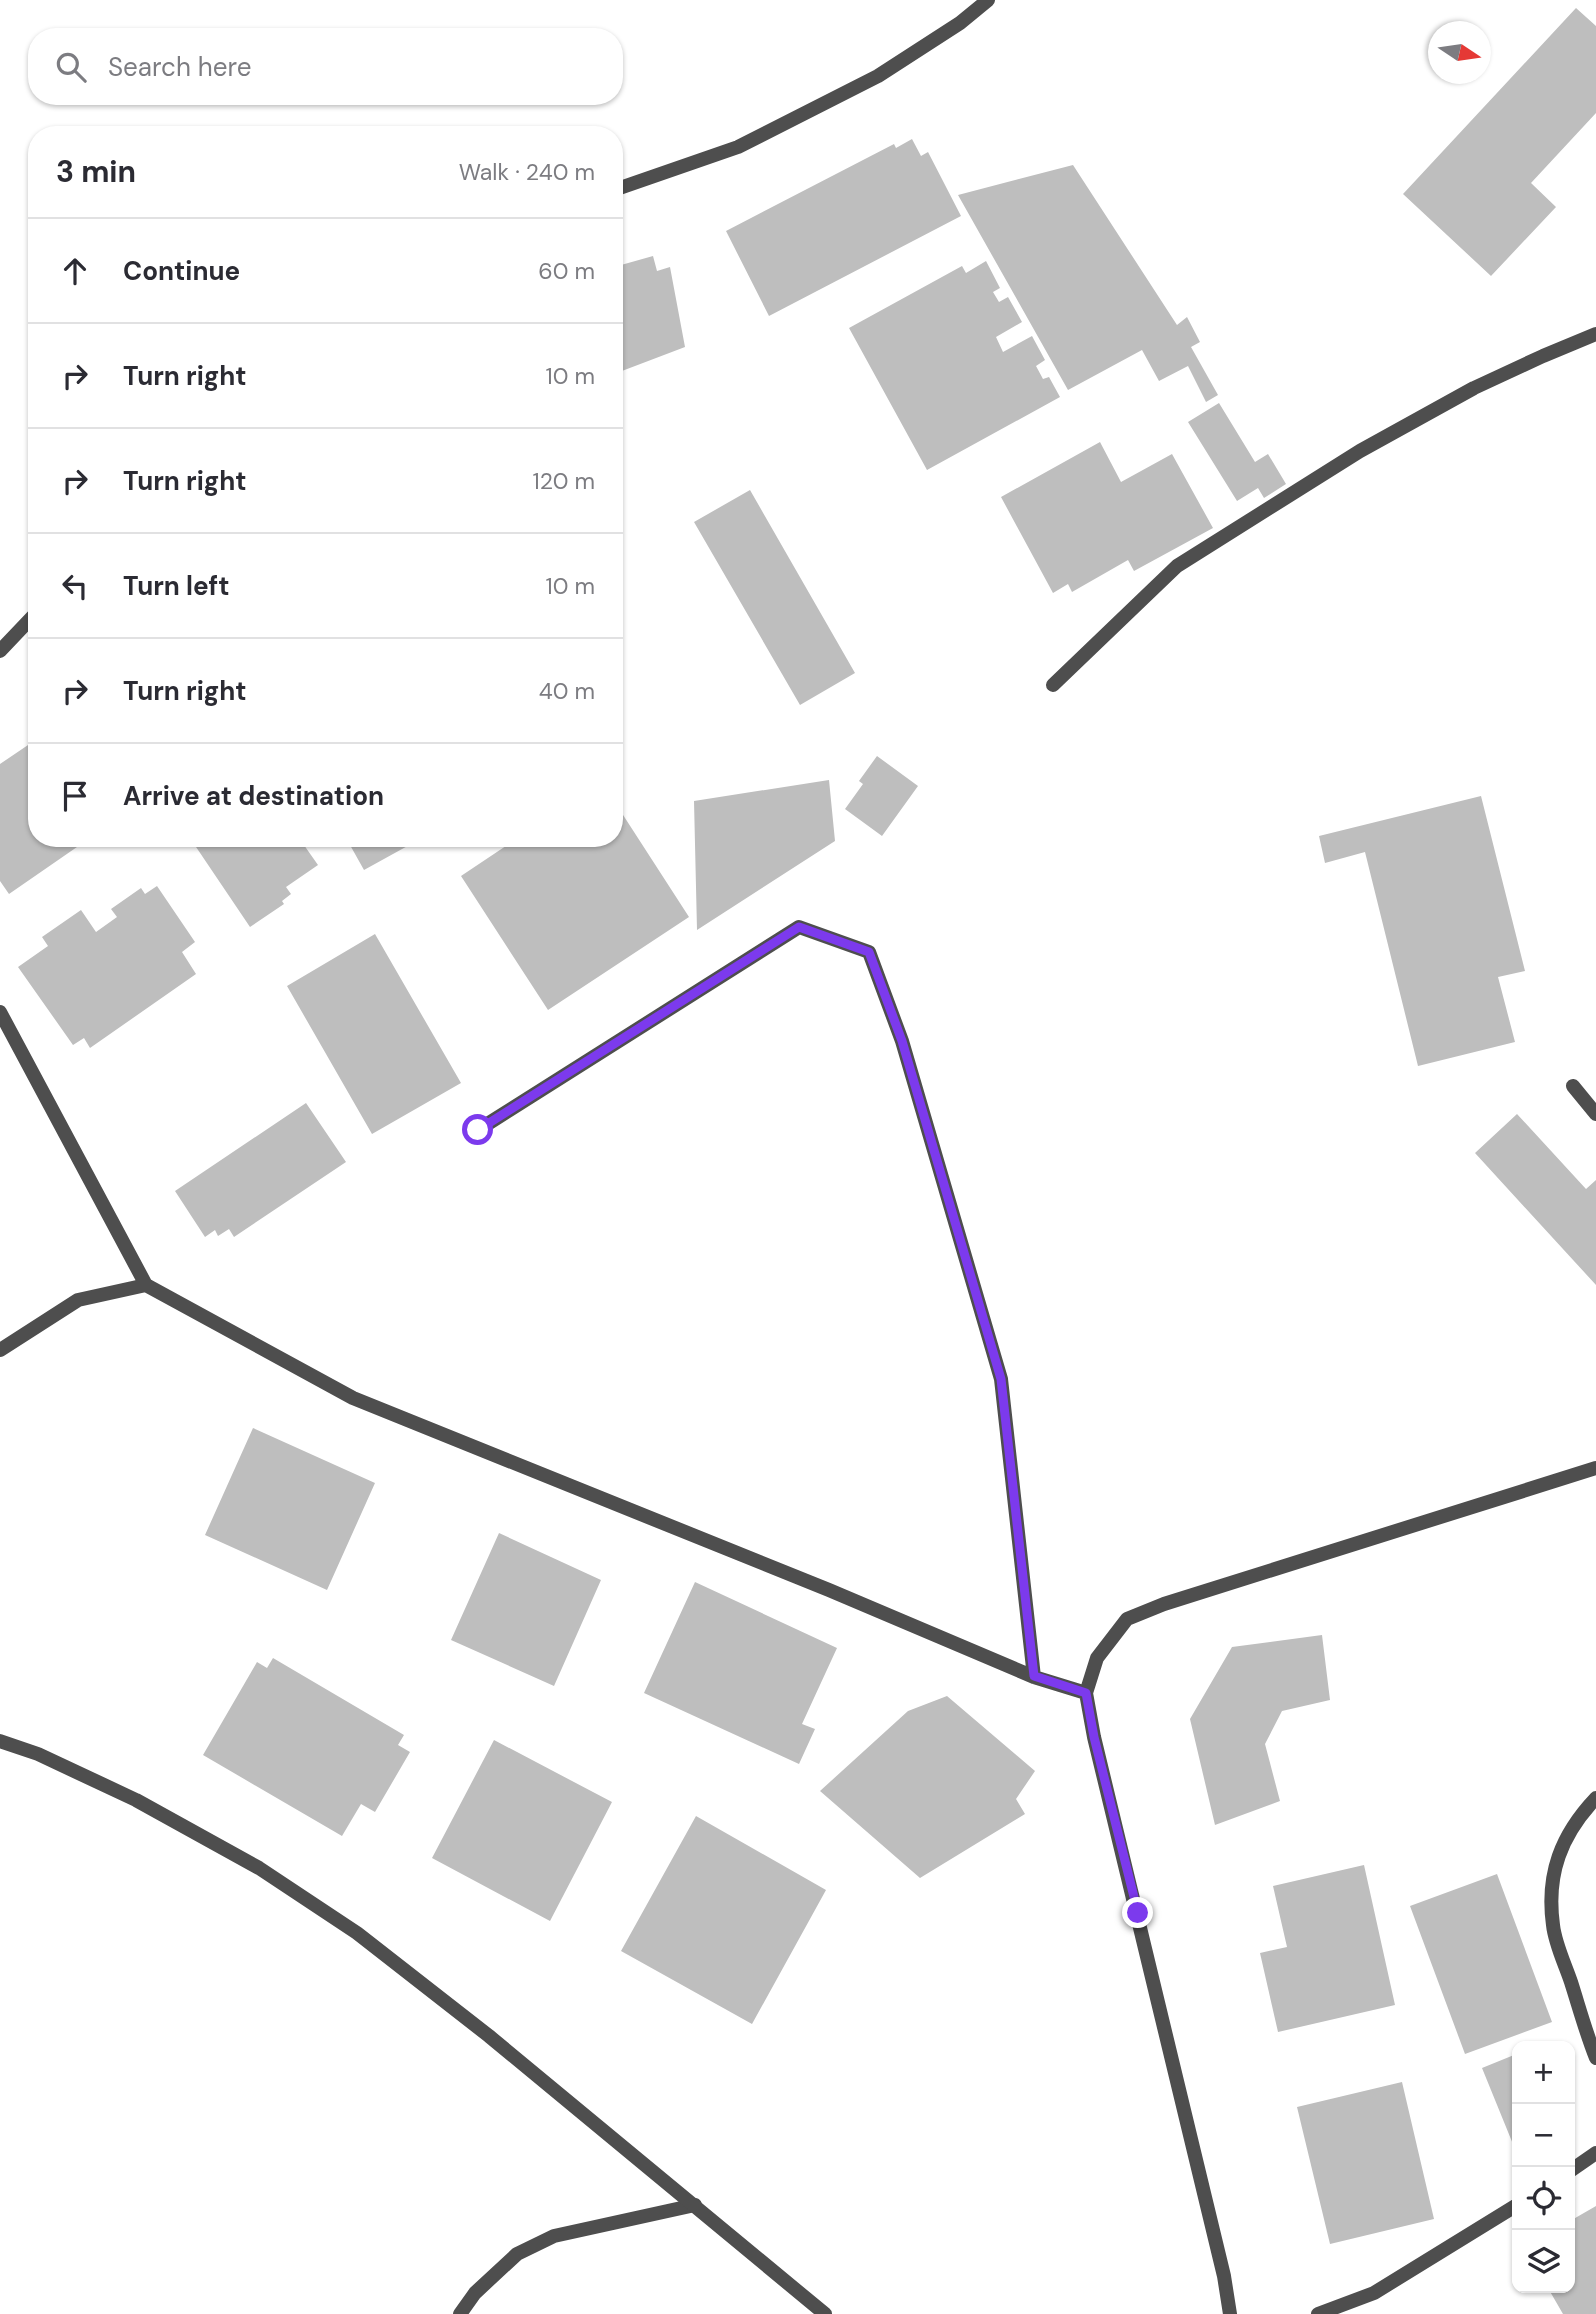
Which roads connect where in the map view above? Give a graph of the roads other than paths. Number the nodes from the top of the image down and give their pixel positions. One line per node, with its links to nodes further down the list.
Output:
1 (988, 0): 2 (street)
2 (623, 187)
3 (1596, 334): 6 (street)
4 (28, 621): 5 (street)
5 (0, 651)
6 (1053, 685)
7 (0, 1012): 11 (street)
8 (1573, 1086): 9 (street)
9 (1596, 1114)
10 (478, 1130): 14 (street)
11 (146, 1285): 12 (street); 14 (street)
12 (0, 1350)
13 (1596, 1468): 15 (street)
14 (1034, 1676): 15 (street)
15 (1086, 1693): 25 (street)
16 (0, 1741): 21 (street)
17 (1596, 1798): 18 (street)
18 (1596, 2058)
19 (1596, 2153): 20 (street)
20 (1575, 2168)
21 (695, 2205): 23 (street); 24 (street)
22 (1512, 2208): 26 (street)
23 (460, 2314)
24 (825, 2314)
25 (1230, 2314)
26 (1318, 2314)

